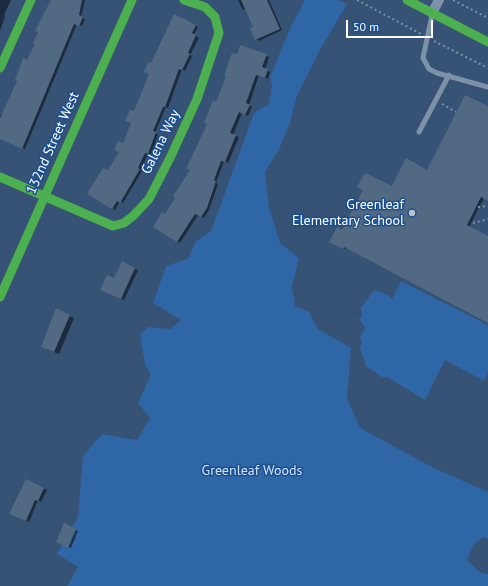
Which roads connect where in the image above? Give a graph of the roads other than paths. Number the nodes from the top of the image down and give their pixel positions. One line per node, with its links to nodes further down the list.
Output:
1 (31, 0): 8 (street)
2 (132, 0): 13 (street, 132nd Street West)
3 (184, 0): 13 (street, Galena Way)
4 (407, 0): 6 (street)
5 (439, 0): 6 (street)
6 (432, 13): 7 (street); 9 (lane)
7 (488, 42)
8 (0, 68)
9 (449, 75): 10 (lane); 11 (lane)
10 (488, 87)
11 (418, 132)
12 (0, 177): 13 (street, Galena Way)
13 (45, 196): 14 (street, 132nd Street West)
14 (0, 297)

